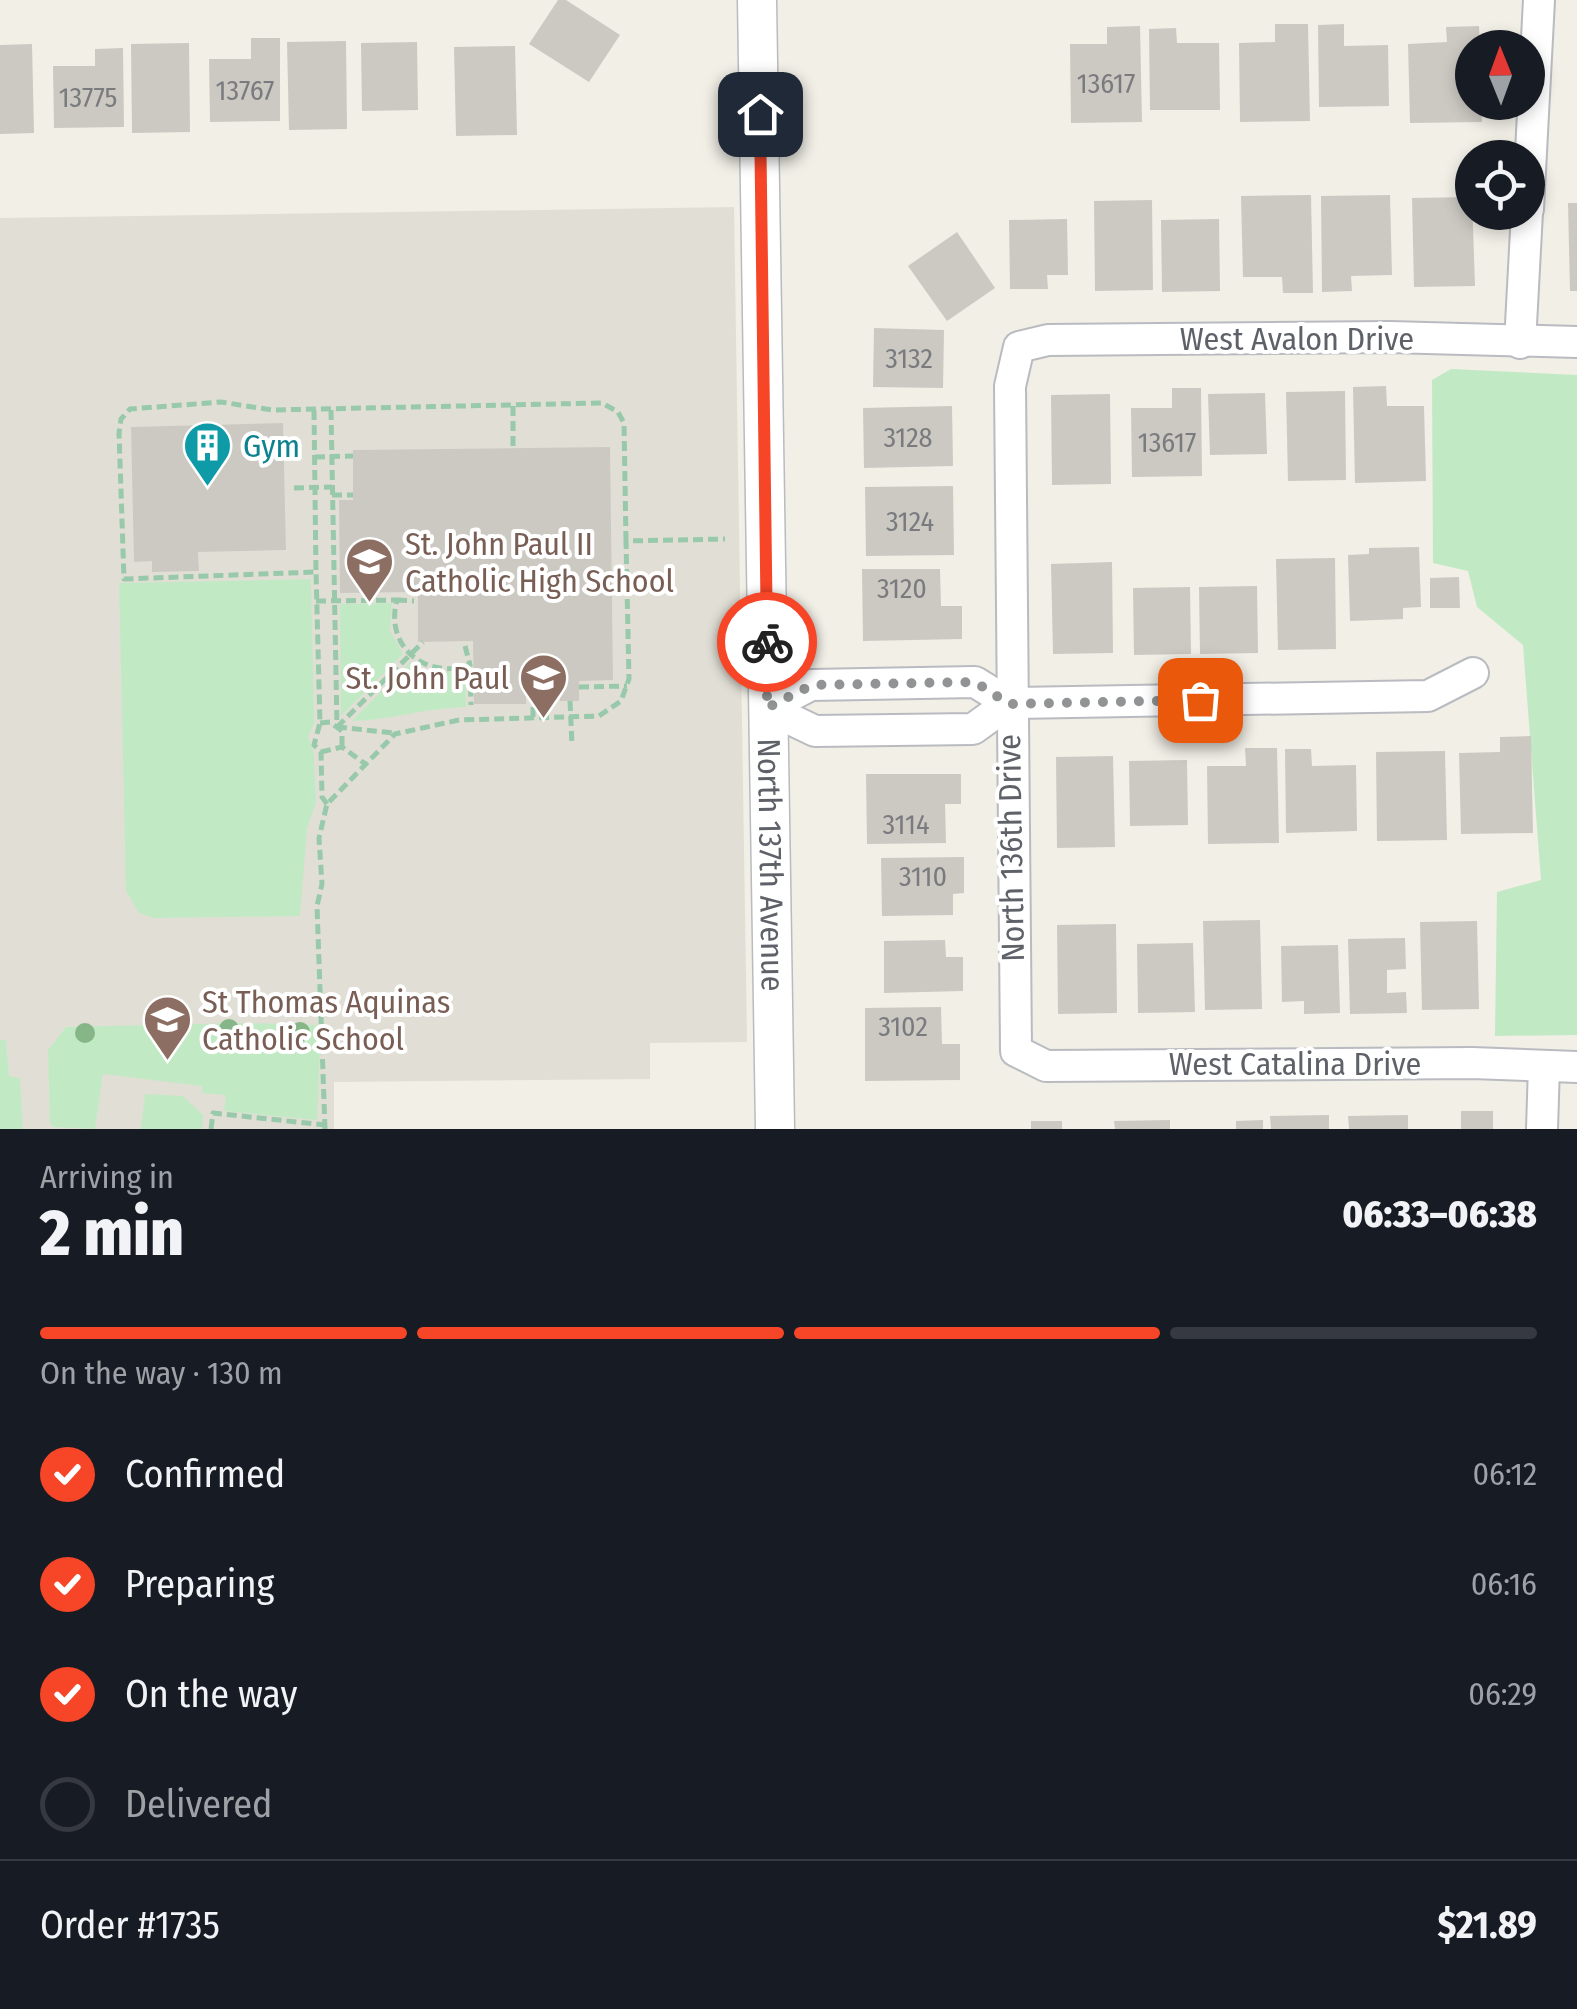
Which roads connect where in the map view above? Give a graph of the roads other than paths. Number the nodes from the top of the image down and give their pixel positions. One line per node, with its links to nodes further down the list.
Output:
1 (757, 0): 10 (street, North 137th Avenue)
2 (1539, 0): 3 (street)
3 (1531, 140)
4 (1526, 230): 6 (street)
5 (1577, 342): 6 (street, West Avalon Drive)
6 (1520, 343): 7 (street, West Avalon Drive)
7 (1018, 347): 9 (street, North 136th Drive)
8 (1473, 674): 9 (street)
9 (1009, 704): 10 (street); 10 (street); 11 (street, North 136th Drive)
10 (767, 708): 14 (street, North 137th Avenue)
11 (1016, 1051): 12 (street, West Catalina Drive)
12 (1544, 1066): 13 (street, West Catalina Drive); 15 (street)
13 (1577, 1066)
14 (775, 1129)
15 (1542, 1129)

